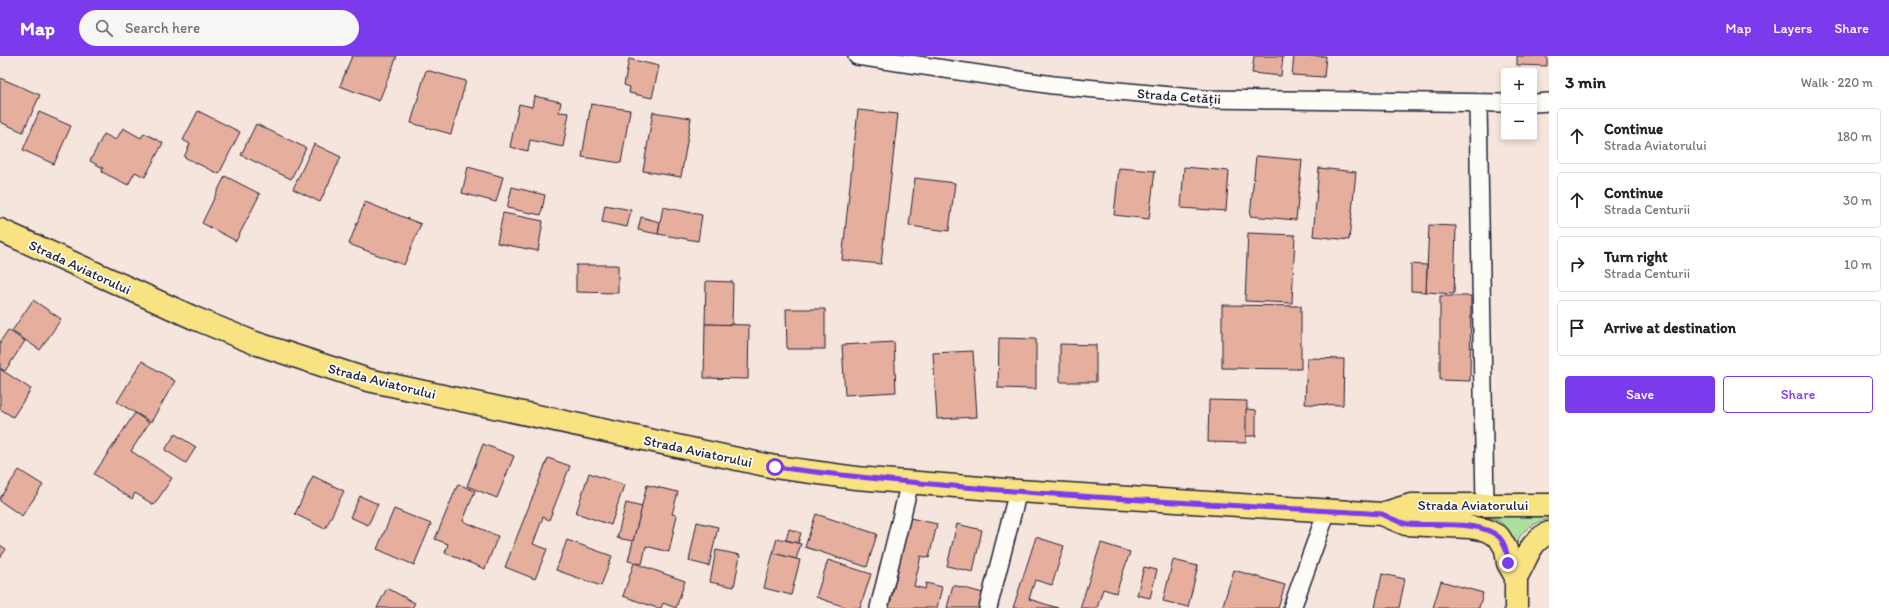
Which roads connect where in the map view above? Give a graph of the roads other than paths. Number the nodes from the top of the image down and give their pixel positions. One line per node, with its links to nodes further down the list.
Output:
1 (857, 56): 5 (street, Strada Cetății)
2 (1549, 102): 4 (street)
3 (1501, 103): 5 (street, Strada Cetății)
4 (1537, 103)
5 (1478, 104): 9 (street)
6 (2, 235): 7 (main road, Strada Aviatorului)
7 (910, 482): 8 (main road, Strada Aviatorului); 15 (street)
8 (1018, 491): 11 (main road, Strada Aviatorului); 16 (street)
9 (1485, 504): 10 (main road, Strada Aviatorului); 12 (main road, Strada Aviatorului)
10 (1549, 505)
11 (1327, 511): 12 (main road, Strada Aviatorului); 17 (street)
12 (1382, 514): 14 (main road)
13 (1549, 533): 14 (main road)
14 (1516, 577): 18 (main road)
15 (879, 608)
16 (988, 608)
17 (1292, 608)
18 (1516, 608)

